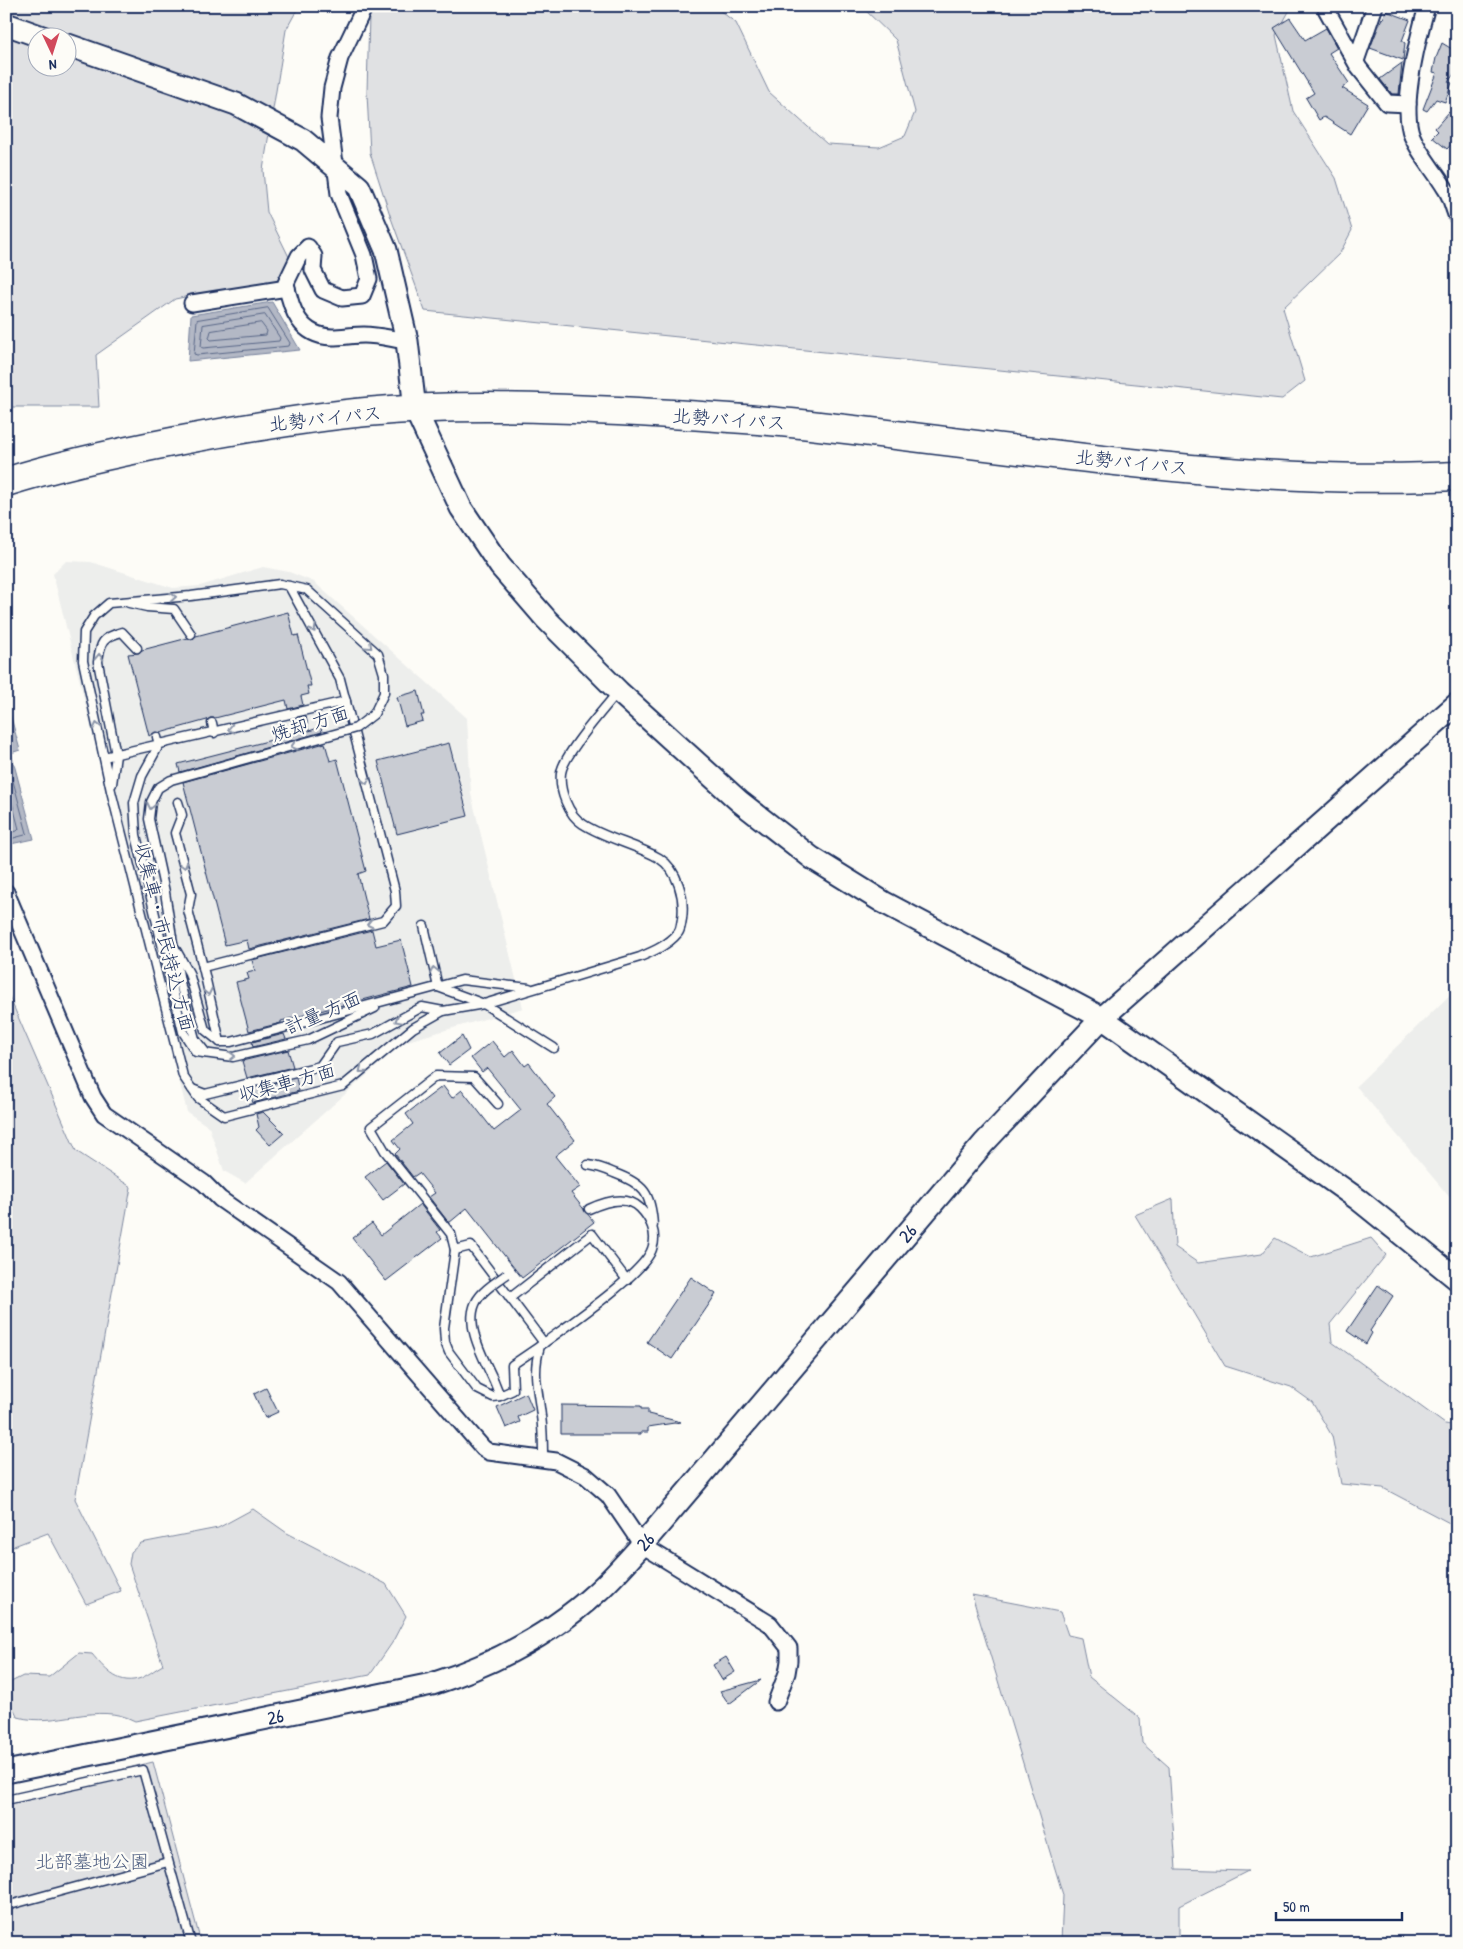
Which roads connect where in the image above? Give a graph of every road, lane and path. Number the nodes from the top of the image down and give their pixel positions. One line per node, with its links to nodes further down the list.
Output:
1 (365, 6): 10 (street)
2 (1375, 6): 8 (street)
3 (1427, 6): 9 (street)
4 (1326, 9): 8 (street)
5 (6, 24): 6 (street)
6 (28, 32)
7 (78, 49): 10 (street)
8 (1356, 61): 9 (street)
9 (1408, 104): 11 (street)
10 (335, 167): 12 (street); 14 (street)
11 (1457, 217)
12 (287, 288): 13 (street); 14 (street)
13 (192, 303)
14 (406, 341): 15 (street)
15 (415, 409): 16 (highway, 北勢バイパス); 17 (highway, 北勢バイパス); 22 (street)
16 (1457, 476)
17 (6, 482)
18 (289, 586): 19 (lane, 焼却 方面, one-way to 18); 23 (lane, one-way to 23); 34 (lane, 焼却 方面, one-way to 34, bridge)
19 (125, 602): 20 (lane); 29 (lane, 焼却 方面, one-way to 19)
20 (191, 634)
21 (137, 648): 28 (lane, one-way to 21)
22 (618, 692): 37 (lane); 41 (street)
23 (346, 700): 26 (lane, one-way to 26); 35 (lane, one-way to 35)
24 (1457, 704): 41 (street, 26)
25 (212, 723): 26 (lane)
26 (214, 733): 27 (lane)
27 (158, 741): 28 (lane); 44 (lane, 計量 方面)
28 (116, 755): 29 (lane); 30 (lane)
29 (104, 757): 30 (lane, 収集車・市民持込 方面)
30 (111, 791): 45 (lane, 収集車・市民持込 方面)
31 (178, 802): 35 (lane, one-way to 35)
32 (6, 892): 57 (street)
33 (424, 926): 36 (lane, one-way to 33)
34 (174, 946): 42 (lane); 44 (lane)
35 (203, 967): 42 (lane, one-way to 42)
36 (438, 987): 37 (lane); 38 (lane); 39 (lane)
37 (534, 988): 39 (lane)
38 (392, 999): 42 (lane); 44 (lane, 計量 方面, one-way to 38)
39 (484, 1004): 40 (lane); 43 (lane)
40 (444, 1010): 45 (lane, one-way to 45); 45 (lane, 収集車 方面, one-way to 45)
41 (1102, 1018): 52 (street); 58 (street, 26)
42 (220, 1042)
43 (554, 1048)
44 (206, 1053)
45 (192, 1089)
46 (498, 1104): 50 (lane)
47 (588, 1165): 49 (lane)
48 (589, 1209): 49 (lane)
49 (653, 1227): 53 (lane)
50 (455, 1250): 54 (lane); 56 (lane)
51 (508, 1274): 56 (lane, bridge)
52 (1457, 1279)
53 (627, 1280): 54 (lane); 55 (lane)
54 (510, 1298): 55 (lane)
55 (542, 1344): 56 (lane); 57 (lane)
56 (500, 1396)
57 (543, 1459): 58 (street)
58 (642, 1545): 59 (street); 60 (street, 26)
59 (776, 1702)
60 (6, 1772)
61 (6, 1800): 62 (lane)
62 (168, 1862): 63 (lane); 64 (lane)
63 (6, 1906)
64 (191, 1943)

